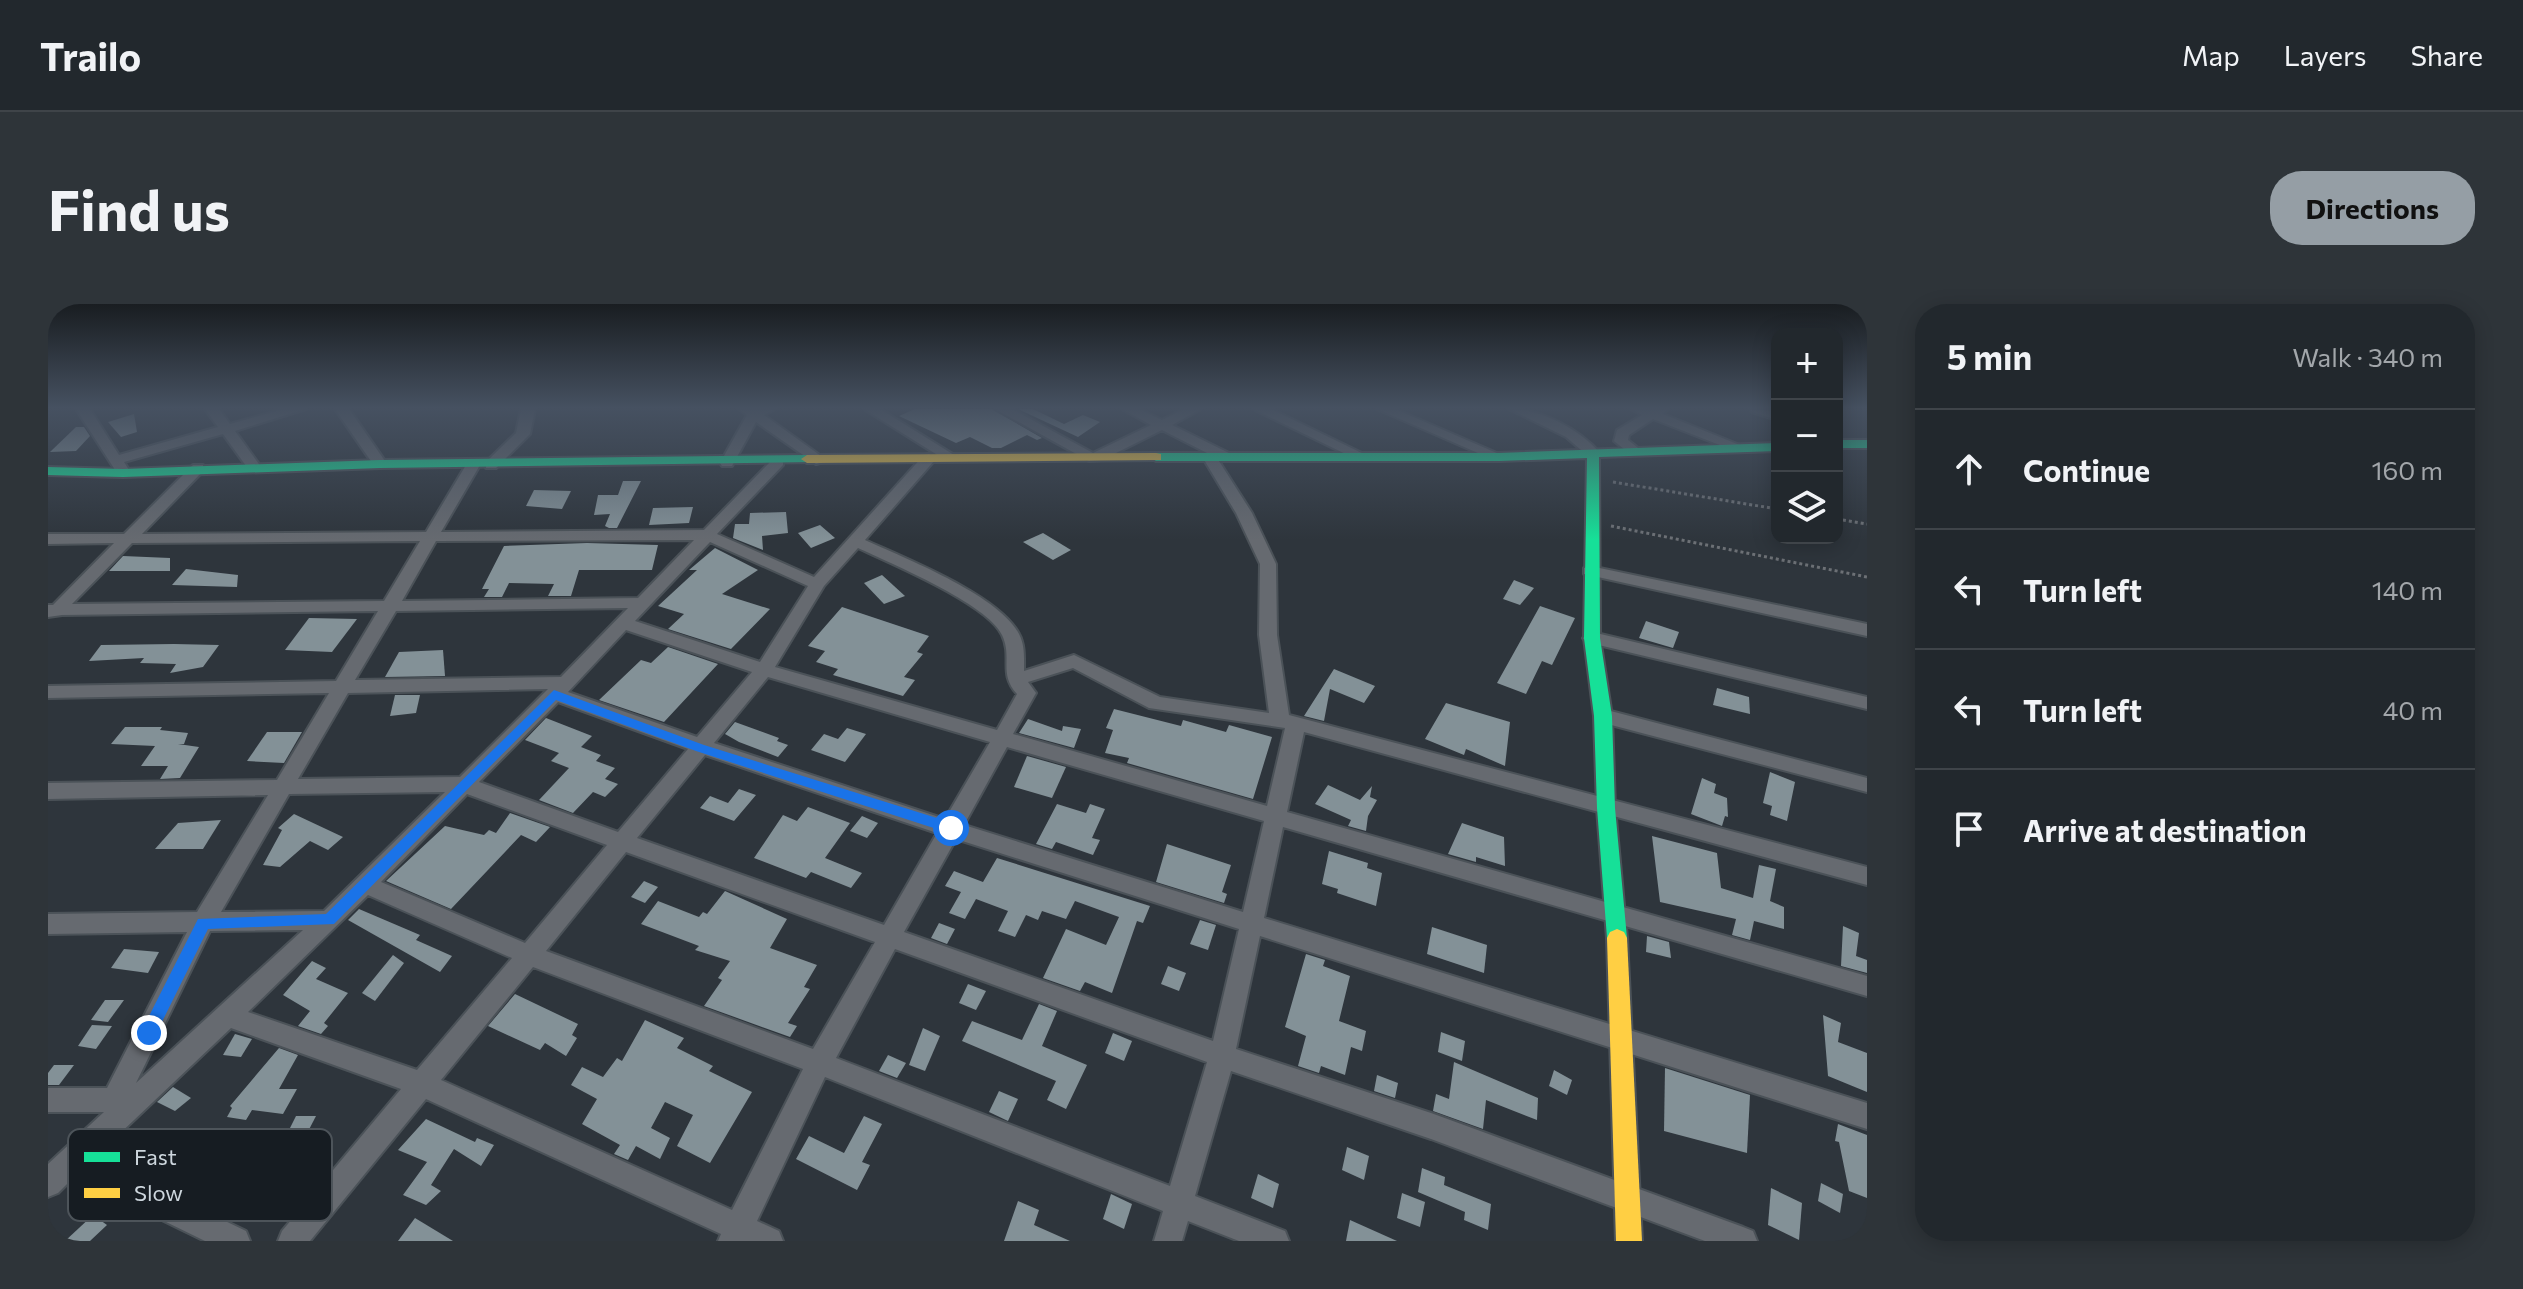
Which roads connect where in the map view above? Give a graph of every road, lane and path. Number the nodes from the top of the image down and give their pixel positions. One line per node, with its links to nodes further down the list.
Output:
1 (111, 453): 28 (street)
2 (160, 453): 28 (street)
3 (243, 453): 29 (street)
4 (372, 453): 26 (street)
5 (498, 453): 27 (street)
6 (733, 453): 25 (street)
7 (810, 453): 23 (street)
8 (943, 453): 19 (street)
9 (1085, 453): 16 (street)
10 (1102, 453): 16 (street)
11 (1217, 453): 22 (street)
12 (1354, 453): 21 (street)
13 (1489, 453): 17 (street)
14 (1593, 453): 15 (main road); 17 (main road); 32 (main road)
15 (1599, 453)
16 (1093, 457): 19 (main road); 20 (main road)
17 (1499, 457): 21 (main road)
18 (929, 458): 19 (main road); 23 (main road); 41 (street)
19 (952, 458)
20 (1210, 458): 22 (main road); 58 (street)
21 (1365, 458): 22 (main road)
22 (1230, 459)
23 (821, 461): 24 (main road)
24 (778, 462): 25 (main road); 38 (street)
25 (727, 463): 27 (main road)
26 (380, 464): 27 (main road); 29 (main road)
27 (482, 465): 37 (street)
28 (120, 466): 30 (main road); 31 (main road)
29 (254, 467): 30 (main road)
30 (198, 468): 39 (street)
31 (48, 471)
32 (1594, 479): 33 (path); 35 (main road)
33 (1771, 508)
34 (1843, 520): 36 (path)
35 (1593, 522): 42 (main road); 43 (path)
36 (1867, 524)
37 (432, 534): 38 (street); 39 (street); 46 (street)
38 (706, 535): 44 (street); 45 (street)
39 (125, 538): 40 (street); 47 (street)
40 (48, 539)
41 (855, 541): 44 (street); 52 (street)
42 (1590, 571): 49 (street); 50 (main road)
43 (1867, 577)
44 (817, 584): 51 (street)
45 (642, 603): 46 (street); 48 (street)
46 (391, 605): 47 (street); 53 (street)
47 (51, 613)
48 (622, 623): 51 (street); 54 (street)
49 (1867, 630)
50 (1592, 638): 56 (street); 57 (main road)
51 (764, 670): 59 (street); 60 (street)
52 (1015, 680): 58 (street); 59 (street)
53 (342, 687): 54 (street); 55 (street); 63 (street)
54 (560, 689): 60 (street); 61 (street)
55 (48, 692)
56 (1867, 703)
57 (1603, 716): 62 (street); 65 (main road)
58 (1288, 722): 65 (street); 66 (street)
59 (1002, 736): 66 (street); 67 (street)
60 (700, 748): 67 (street); 68 (street)
61 (461, 784): 63 (street); 68 (street); 70 (street)
62 (1867, 785)
63 (284, 787): 64 (street); 74 (street)
64 (48, 791)
65 (1606, 808): 69 (street); 71 (main road)
66 (1275, 815): 71 (street); 73 (street)
67 (951, 828): 73 (street); 76 (street)
68 (624, 842): 76 (street); 77 (street)
69 (1867, 876)
70 (364, 884): 72 (street); 77 (street)
71 (1616, 912): 78 (street); 80 (main road)
72 (329, 920): 74 (street); 79 (street)
73 (1252, 921): 80 (street); 81 (street)
74 (203, 923): 75 (street); 85 (street)
75 (48, 924)
76 (890, 937): 81 (street); 82 (street)
77 (529, 955): 82 (street); 83 (street)
78 (1867, 986)
79 (228, 1016): 83 (street); 85 (street)
80 (1624, 1036): 86 (street); 91 (main road)
81 (1222, 1056): 91 (street); 92 (street)
82 (819, 1063): 92 (street); 95 (street)
83 (422, 1084): 90 (street); 95 (street)
84 (48, 1100): 85 (street)
85 (126, 1100): 87 (street)
86 (1867, 1116)
87 (99, 1129)
88 (68, 1163): 89 (street)
89 (48, 1183)
90 (332, 1193)
91 (1628, 1198): 101 (main road); 102 (street)
92 (1177, 1203): 99 (street); 100 (street)
93 (194, 1221): 96 (street)
94 (309, 1221): 97 (street)
95 (736, 1234): 98 (street)
96 (236, 1241)
97 (292, 1241)
98 (769, 1241)
99 (1168, 1241)
100 (1275, 1241)
101 (1629, 1241)
102 (1743, 1241)

